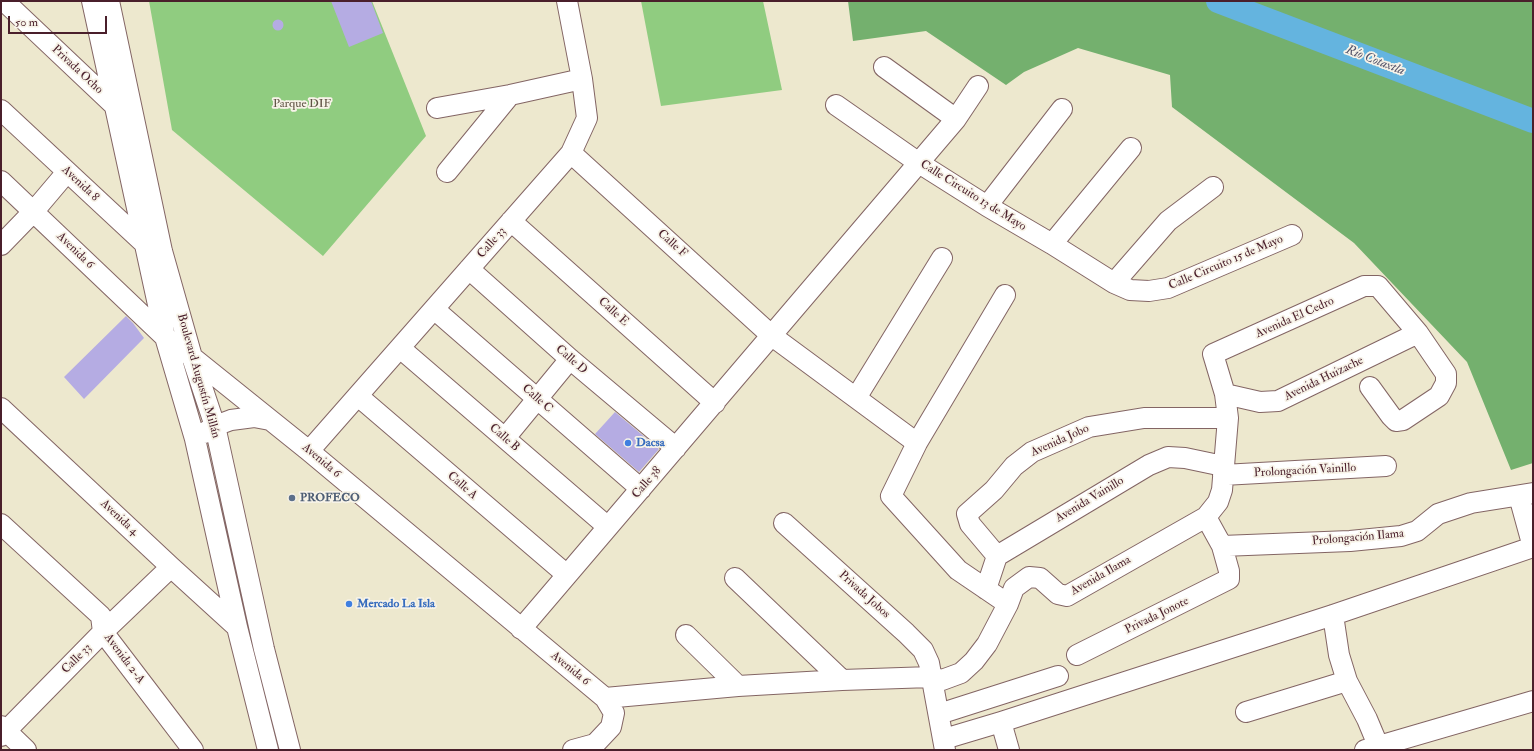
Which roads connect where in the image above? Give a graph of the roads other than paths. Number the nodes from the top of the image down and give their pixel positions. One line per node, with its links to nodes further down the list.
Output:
1 (4, 1): 8 (street, Privada Ocho)
2 (567, 1): 5 (street, Calle 33)
3 (104, 4): 8 (street, Boulevard Augustín Millán); 27 (street, Boulevard Augustín Millán)
4 (884, 66): 13 (street)
5 (582, 79): 7 (street); 15 (street, Calle 33)
6 (978, 86): 13 (street, Calle 38)
7 (510, 96): 10 (street); 18 (street)
8 (114, 105): 27 (street, Boulevard Augustín Millán)
9 (836, 105): 16 (street, Calle Circuito 13 de Mayo)
10 (438, 108)
11 (1062, 109): 21 (street)
12 (1, 110): 17 (street, Avenida 8)
13 (956, 119): 16 (street, Calle 38)
14 (1131, 148): 25 (street)
15 (571, 153): 23 (street, Calle 33); 34 (street, Calle F)
16 (919, 163): 21 (street, Calle Circuito 13 de Mayo); 34 (street, Calle 38)
17 (67, 172): 22 (street); 27 (street, Avenida 8)
18 (448, 172)
19 (1, 181): 22 (street, Avenida 6)
20 (1213, 187): 30 (street)
21 (987, 206): 25 (street, Calle Circuito 13 de Mayo)
22 (34, 211): 26 (street); 35 (street, Avenida 6)
23 (512, 221): 29 (street, Calle 33); 44 (street, Calle E)
24 (1292, 235): 30 (street, Calle Circuito 15 de Mayo)
25 (1052, 244): 30 (street, Calle Circuito 13 de Mayo)
26 (1, 245)
27 (153, 247): 35 (street, Boulevard Augustín Millán); 37 (street, Boulevard Augustín Millán)
28 (942, 258): 42 (street)
29 (469, 269): 32 (street, Calle 33); 38 (street, Calle D)
30 (1114, 283)
31 (1004, 295): 51 (street)
32 (434, 309): 36 (street, Calle 33); 43 (street, Calle C)
33 (1418, 333): 39 (street); 40 (street, Avenida Huizache); 40 (street, Avenida El Cedro)
34 (772, 336): 42 (street, Calle F); 44 (street, Calle 38)
35 (165, 338): 37 (street, Avenida 6); 50 (street, Boulevard Augustín Millán)
36 (400, 348): 41 (street, Calle 33); 49 (street, Calle B)
37 (192, 357): 47 (street, Avenida 6); 48 (street, Boulevard Augustín Millán)
38 (570, 359): 43 (street); 52 (street, Calle D)
39 (1370, 387)
40 (1225, 394): 46 (street)
41 (358, 396): 53 (street, Calle 33); 66 (street, Calle A)
42 (856, 398): 51 (street, Calle F)
43 (537, 399): 49 (street); 56 (street, Calle C)
44 (715, 403): 52 (street, Calle 38)
45 (1, 408): 65 (street, Avenida 4)
46 (1228, 418): 55 (street); 64 (street, Avenida Jobo)
47 (270, 420): 48 (street); 53 (street, Avenida 6)
48 (215, 426): 50 (street); 92 (street, Boulevard Augustín Millán)
49 (505, 438): 61 (street, Calle B)
50 (195, 439): 71 (street, Boulevard Augustín Millán)
51 (917, 443): 68 (street)
52 (676, 448): 56 (street, Calle 38)
53 (309, 451): 72 (street, Avenida 6)
54 (1386, 466): 55 (street, Prolongación Vainillo)
55 (1223, 471): 58 (street); 64 (street, Avenida Vainillo)
56 (641, 489): 61 (street, Calle 38)
57 (1526, 494): 62 (street, Prolongación Ilama); 63 (street)
58 (1206, 517): 62 (street); 69 (street, Avenida Ilama)
59 (784, 523): 76 (street, Privada Jobos)
60 (1, 524): 73 (street, Avenida 2-A)
61 (608, 527): 66 (street, Calle 38)
62 (1222, 546): 75 (street, Privada Jonote)
63 (1533, 547): 70 (street)
64 (997, 556): 68 (street)
65 (171, 567): 71 (street, Avenida 4); 73 (street, Calle 33)
66 (567, 575): 72 (street, Calle 38)
67 (735, 578): 78 (street)
68 (986, 589): 69 (street)
69 (1008, 604): 76 (street, Avenida Ilama)
70 (1333, 615): 79 (street); 85 (street)
71 (237, 627): 91 (street, Boulevard Augustín Millán)
72 (521, 629): 81 (street, Avenida 6)
73 (103, 632): 86 (street, Calle 33); 90 (street, Avenida 2-A)
74 (686, 635): 80 (street)
75 (1077, 655)
76 (931, 676): 78 (street, Avenida Ilama); 84 (street, Privada Jobos)
77 (1058, 676): 84 (street)
78 (842, 680): 80 (street, Avenida Ilama)
79 (1347, 681): 83 (street); 88 (street)
80 (738, 686): 81 (street, Avenida Ilama)
81 (605, 698): 93 (street, Avenida 6)
82 (1533, 701): 88 (street)
83 (1246, 712)
84 (939, 714): 87 (street, Privada Jobos)
85 (1001, 722): 87 (street); 94 (street)
86 (3, 731): 89 (street)
87 (944, 744)
88 (1374, 749)
89 (26, 750)
90 (193, 750)
91 (268, 750)
92 (290, 750)
93 (573, 750)
94 (1009, 750)

